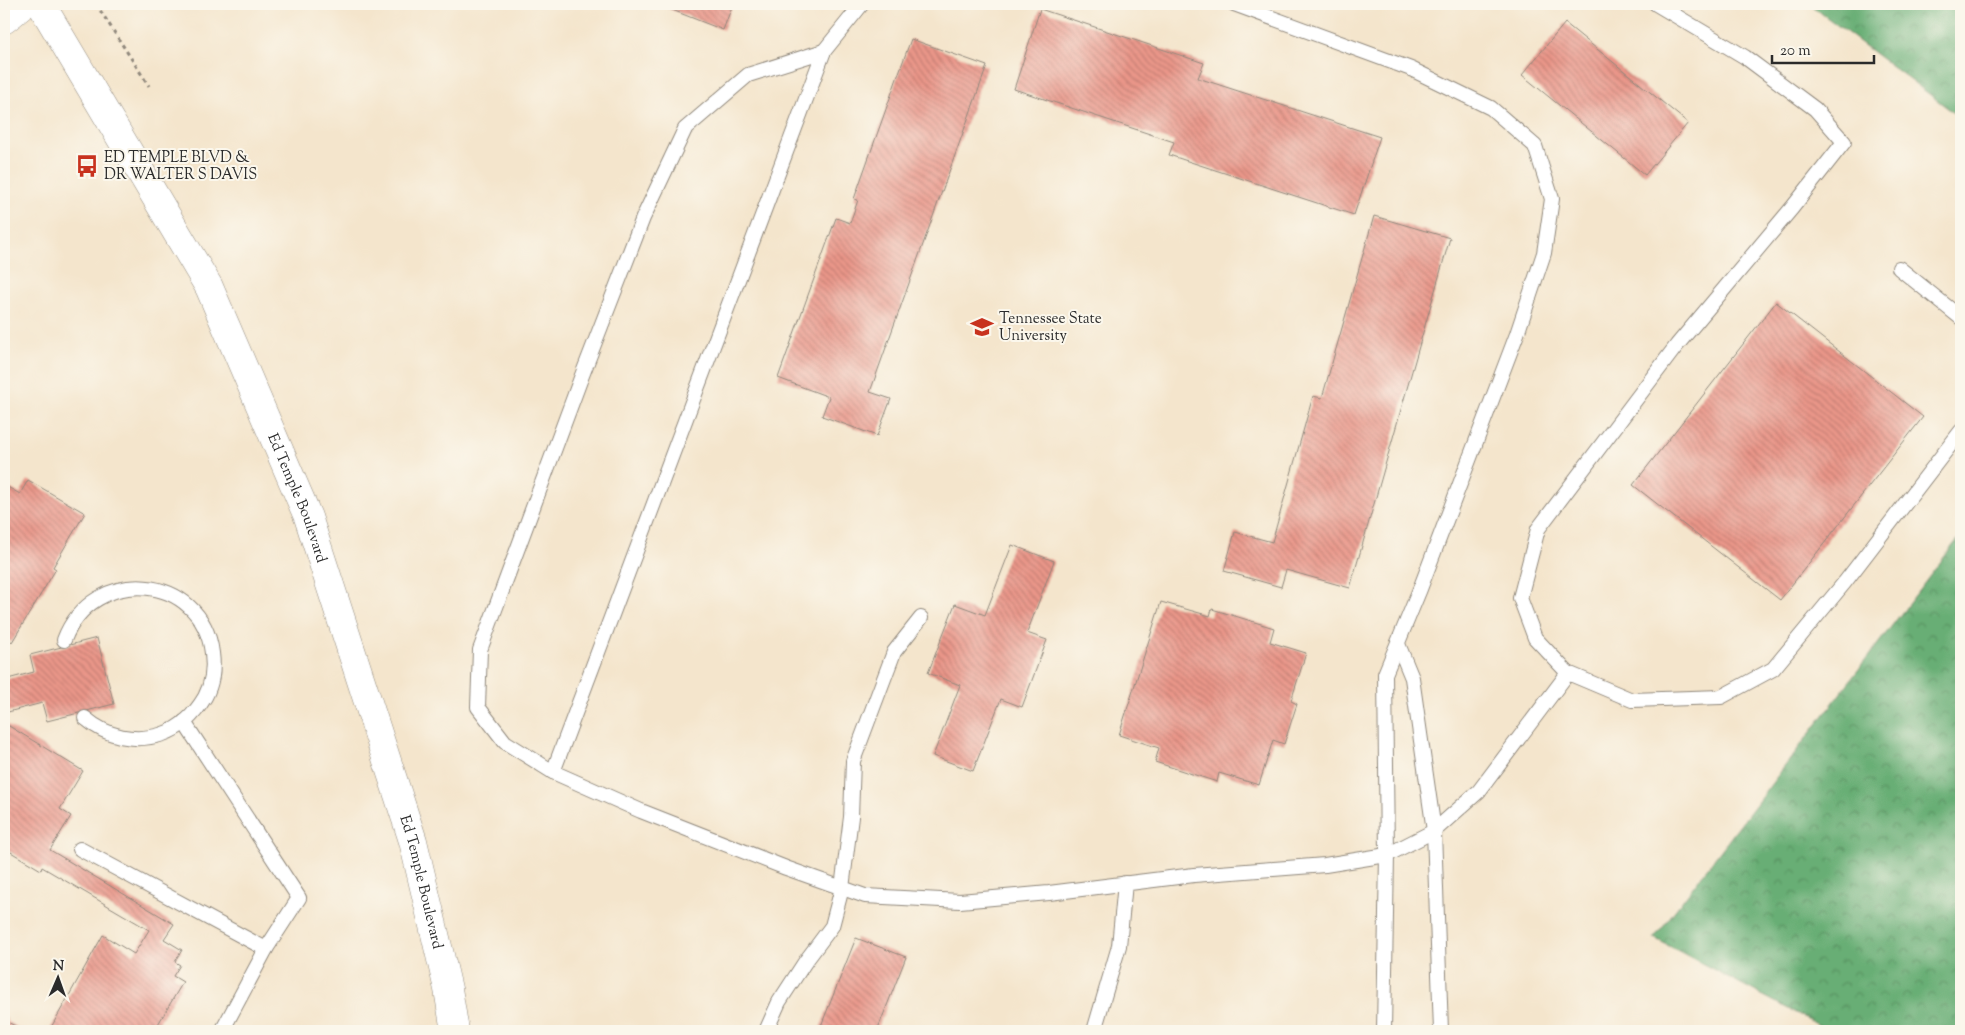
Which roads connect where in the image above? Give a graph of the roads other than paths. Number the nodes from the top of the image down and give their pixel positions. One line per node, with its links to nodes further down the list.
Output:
1 (24, 4): 6 (main road)
2 (42, 4): 25 (main road, Ed Temple Boulevard)
3 (862, 4): 7 (lane)
4 (1234, 4): 13 (lane)
5 (1656, 4): 14 (lane)
6 (4, 20)
7 (824, 51): 17 (lane); 17 (lane)
8 (1899, 268): 9 (lane)
9 (1961, 318)
10 (1961, 431): 14 (lane)
11 (921, 618): 22 (lane)
12 (64, 640): 16 (lane)
13 (1398, 644): 18 (lane); 20 (lane)
14 (1568, 674): 18 (lane)
15 (85, 718): 16 (lane)
16 (184, 722): 23 (lane)
17 (553, 772): 22 (lane)
18 (1434, 831): 20 (lane); 29 (lane)
19 (80, 849): 23 (lane)
20 (1388, 856): 21 (lane); 28 (lane)
21 (1125, 883): 22 (lane); 27 (lane)
22 (842, 888): 26 (lane)
23 (266, 949): 24 (lane)
24 (222, 1031)
25 (455, 1031)
26 (766, 1031)
27 (1094, 1031)
28 (1384, 1031)
29 (1441, 1031)

